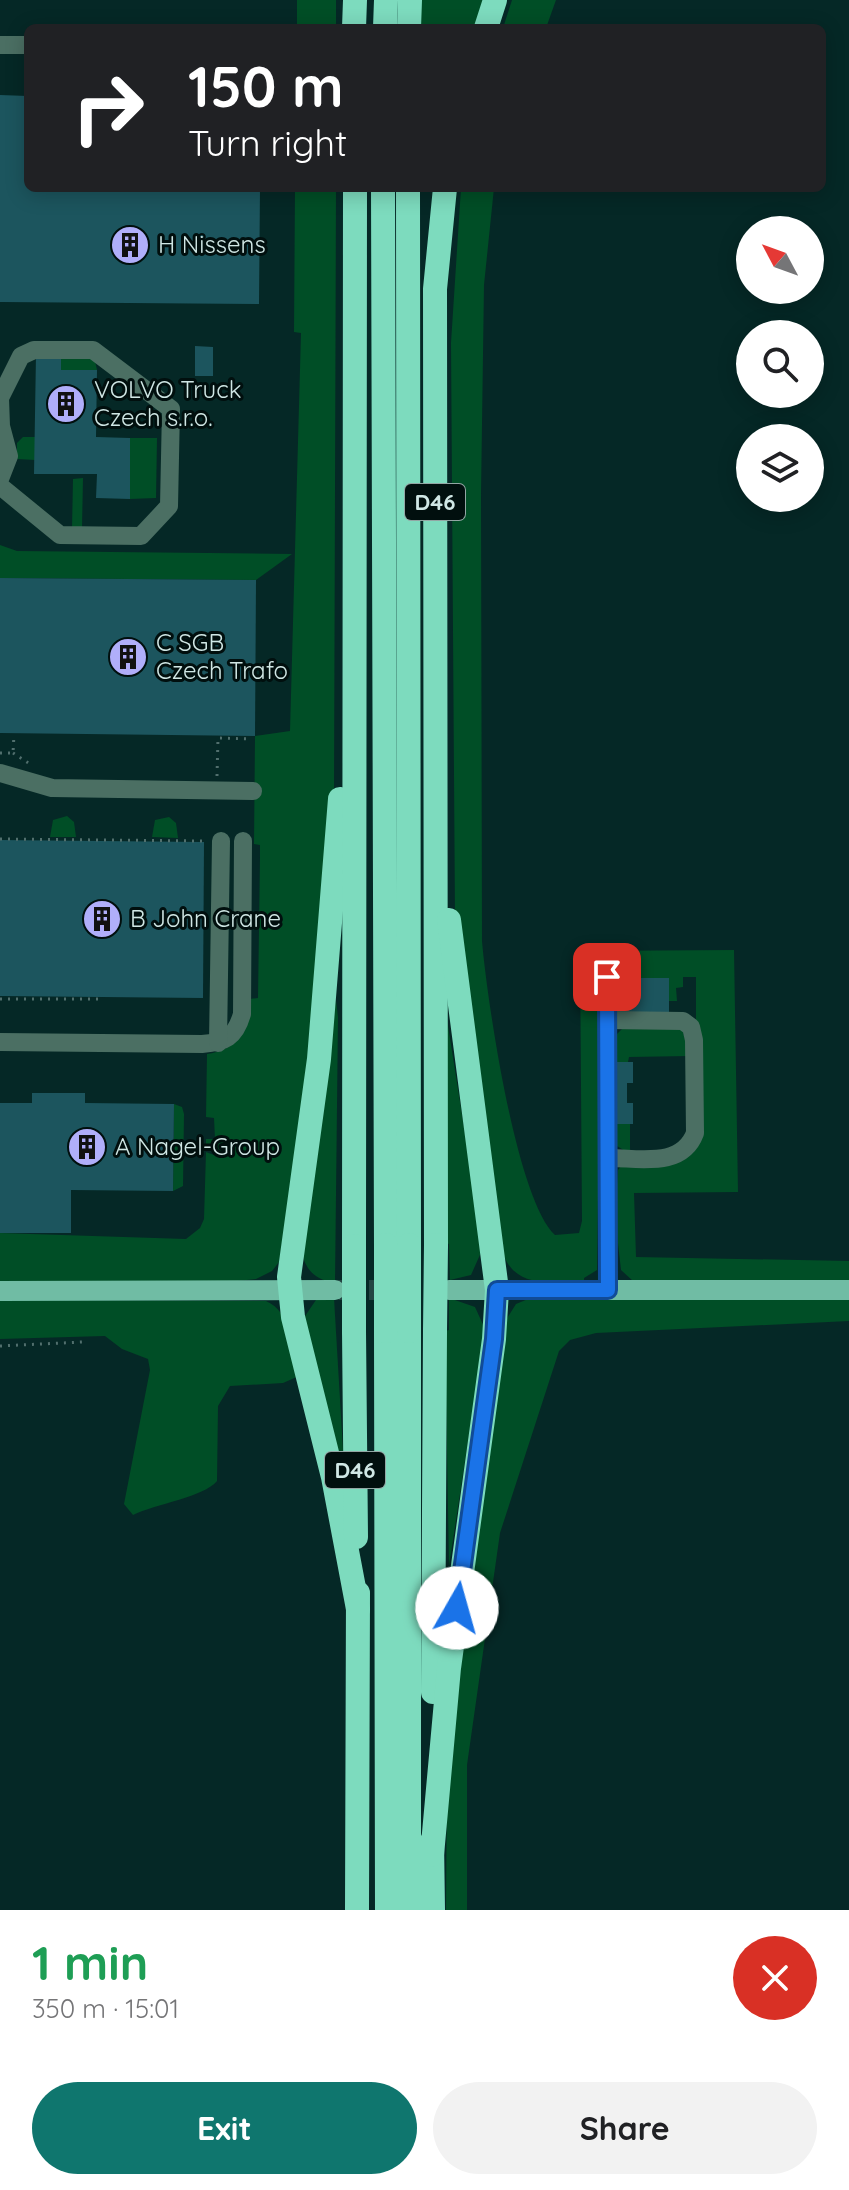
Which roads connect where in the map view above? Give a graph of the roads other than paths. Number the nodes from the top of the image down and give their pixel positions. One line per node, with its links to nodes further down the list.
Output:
1 (355, 0): 5 (highway)
2 (386, 0): 6 (highway)
3 (410, 0): 7 (highway)
4 (495, 0): 8 (highway)
5 (354, 24)
6 (385, 24)
7 (409, 24)
8 (487, 24)
9 (0, 45): 10 (lane)
10 (24, 45)
11 (355, 192): 17 (highway, D46)
12 (383, 192): 28 (highway)
13 (408, 192): 28 (highway)
14 (445, 192): 20 (highway, D46)
15 (0, 479): 16 (lane)
16 (0, 486)
17 (354, 617): 35 (highway); 37 (highway, D46, bridge)
18 (0, 773): 19 (lane)
19 (253, 791)
20 (436, 816): 31 (highway); 38 (highway, D46, bridge)
21 (221, 841): 26 (lane)
22 (243, 841): 26 (lane)
23 (607, 977): 24 (lane)
24 (608, 1020): 27 (lane); 27 (lane)
25 (0, 1042): 26 (lane)
26 (218, 1043)
27 (610, 1158): 32 (lane)
28 (398, 1245): 36 (highway, bridge)
29 (335, 1290): 35 (main road)
30 (449, 1290): 31 (main road)
31 (497, 1290): 32 (main road); 38 (highway)
32 (608, 1290): 33 (main road)
33 (849, 1290)
34 (0, 1291): 35 (main road)
35 (289, 1291): 37 (highway)
36 (398, 1331): 40 (highway); 41 (highway)
37 (358, 1609): 39 (highway, D46)
38 (432, 1855): 42 (highway, D46)
39 (357, 1910)
40 (387, 1910)
41 (409, 1910)
42 (433, 1910)

